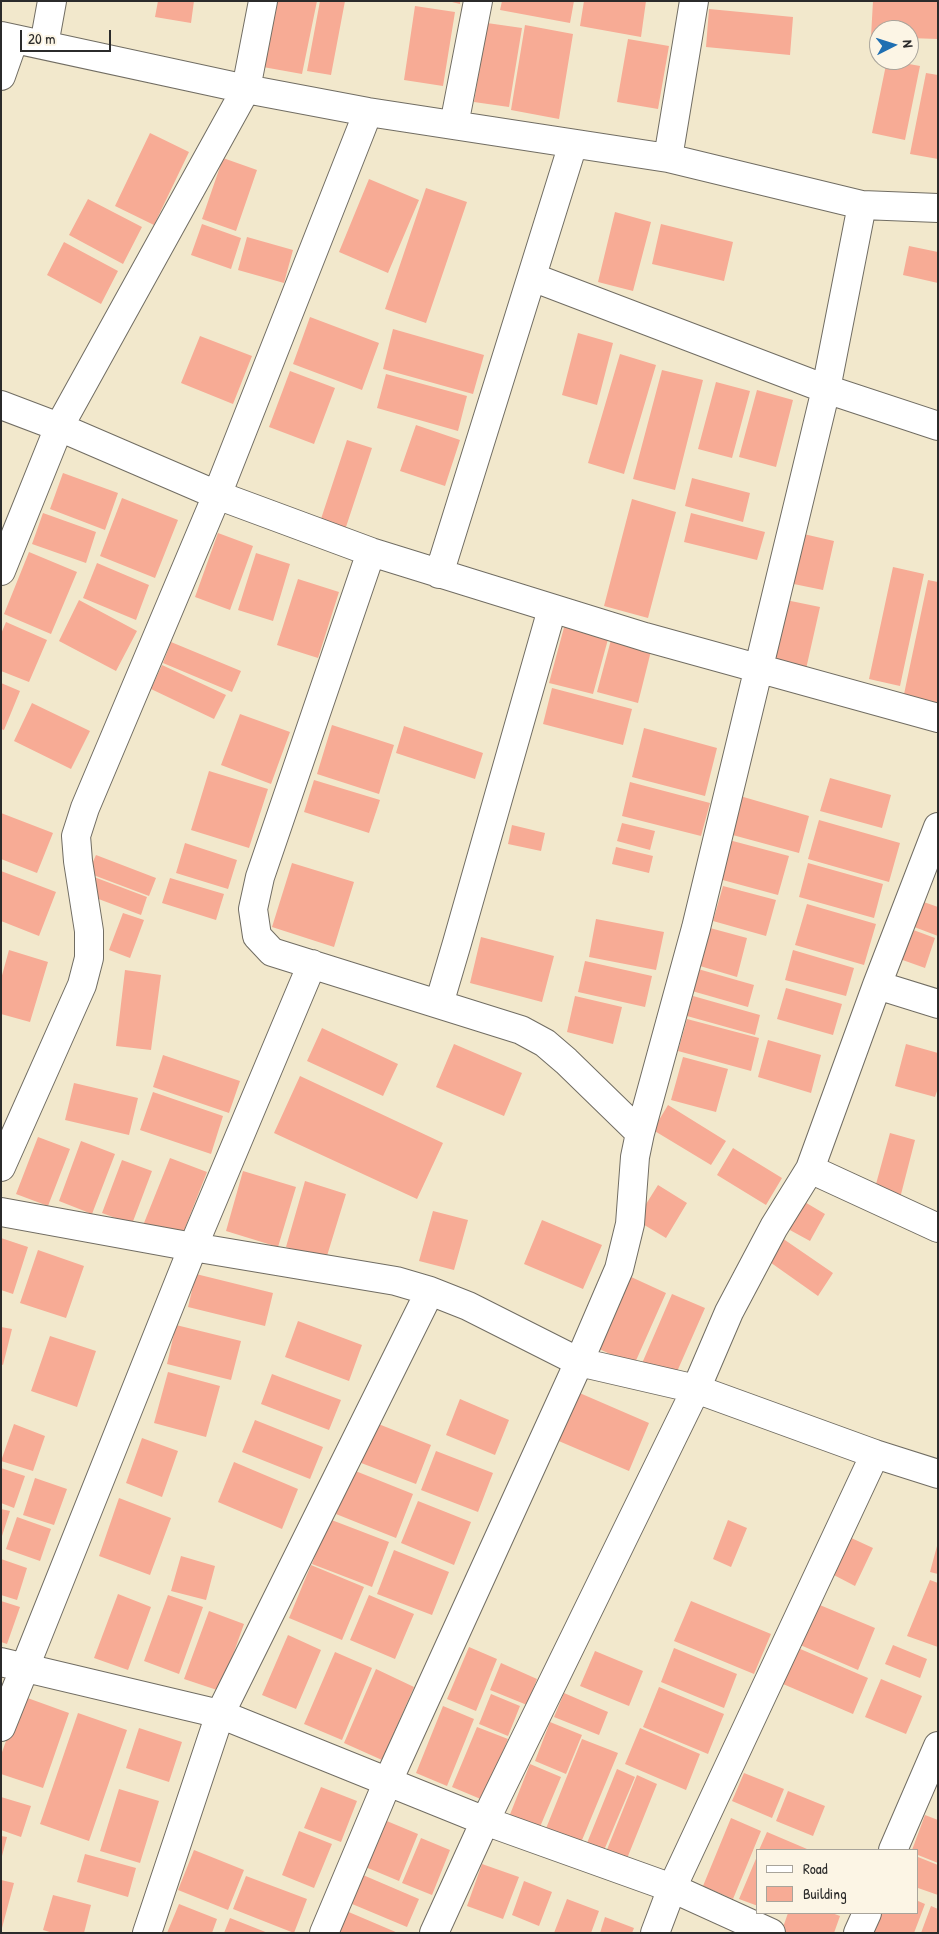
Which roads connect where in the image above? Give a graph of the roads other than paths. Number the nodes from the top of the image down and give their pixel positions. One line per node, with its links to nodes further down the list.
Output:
1 (52, 1): 6 (street)
2 (263, 1): 8 (street)
3 (478, 1): 10 (street)
4 (694, 1): 12 (street)
5 (8, 37): 6 (street); 7 (street)
6 (44, 45): 8 (street)
7 (1, 76)
8 (246, 88): 9 (street); 19 (street)
9 (368, 112): 10 (street); 20 (street)
10 (454, 125): 11 (street)
11 (573, 144): 12 (street); 15 (street)
12 (668, 158): 13 (street)
13 (862, 205): 14 (street); 16 (street)
14 (938, 208)
15 (532, 277): 16 (street); 23 (street)
16 (826, 389): 18 (street); 25 (street)
17 (1, 405): 19 (street)
18 (938, 426)
19 (59, 427): 20 (street); 22 (street)
20 (217, 495): 21 (street); 33 (street)
21 (371, 552): 23 (street); 28 (street)
22 (1, 571)
23 (439, 574): 24 (street)
24 (552, 609): 25 (street); 30 (street)
25 (759, 667): 26 (street); 32 (street)
26 (938, 718)
27 (938, 827): 29 (street)
28 (312, 964): 30 (street); 37 (street)
29 (877, 984): 31 (street); 34 (street)
30 (438, 1004): 32 (street)
31 (938, 1004)
32 (640, 1133): 39 (street)
33 (1, 1167)
34 (810, 1169): 36 (street); 40 (street)
35 (1, 1212): 37 (street)
36 (938, 1228)
37 (193, 1248): 38 (street); 43 (street)
38 (430, 1291): 39 (street); 44 (street)
39 (579, 1362): 40 (street); 47 (street)
40 (696, 1389): 41 (street); 48 (street)
41 (875, 1454): 42 (street); 50 (street)
42 (938, 1474)
43 (13, 1664): 44 (street); 45 (street)
44 (220, 1714): 47 (street); 52 (street)
45 (1, 1727)
46 (938, 1746): 49 (street)
47 (388, 1781): 48 (street); 53 (street)
48 (485, 1821): 50 (street); 54 (street)
49 (893, 1849)
50 (672, 1888): 55 (street); 56 (street)
51 (867, 1914): 57 (street)
52 (147, 1933)
53 (324, 1933)
54 (434, 1933)
55 (655, 1933)
56 (772, 1933)
57 (858, 1933)

